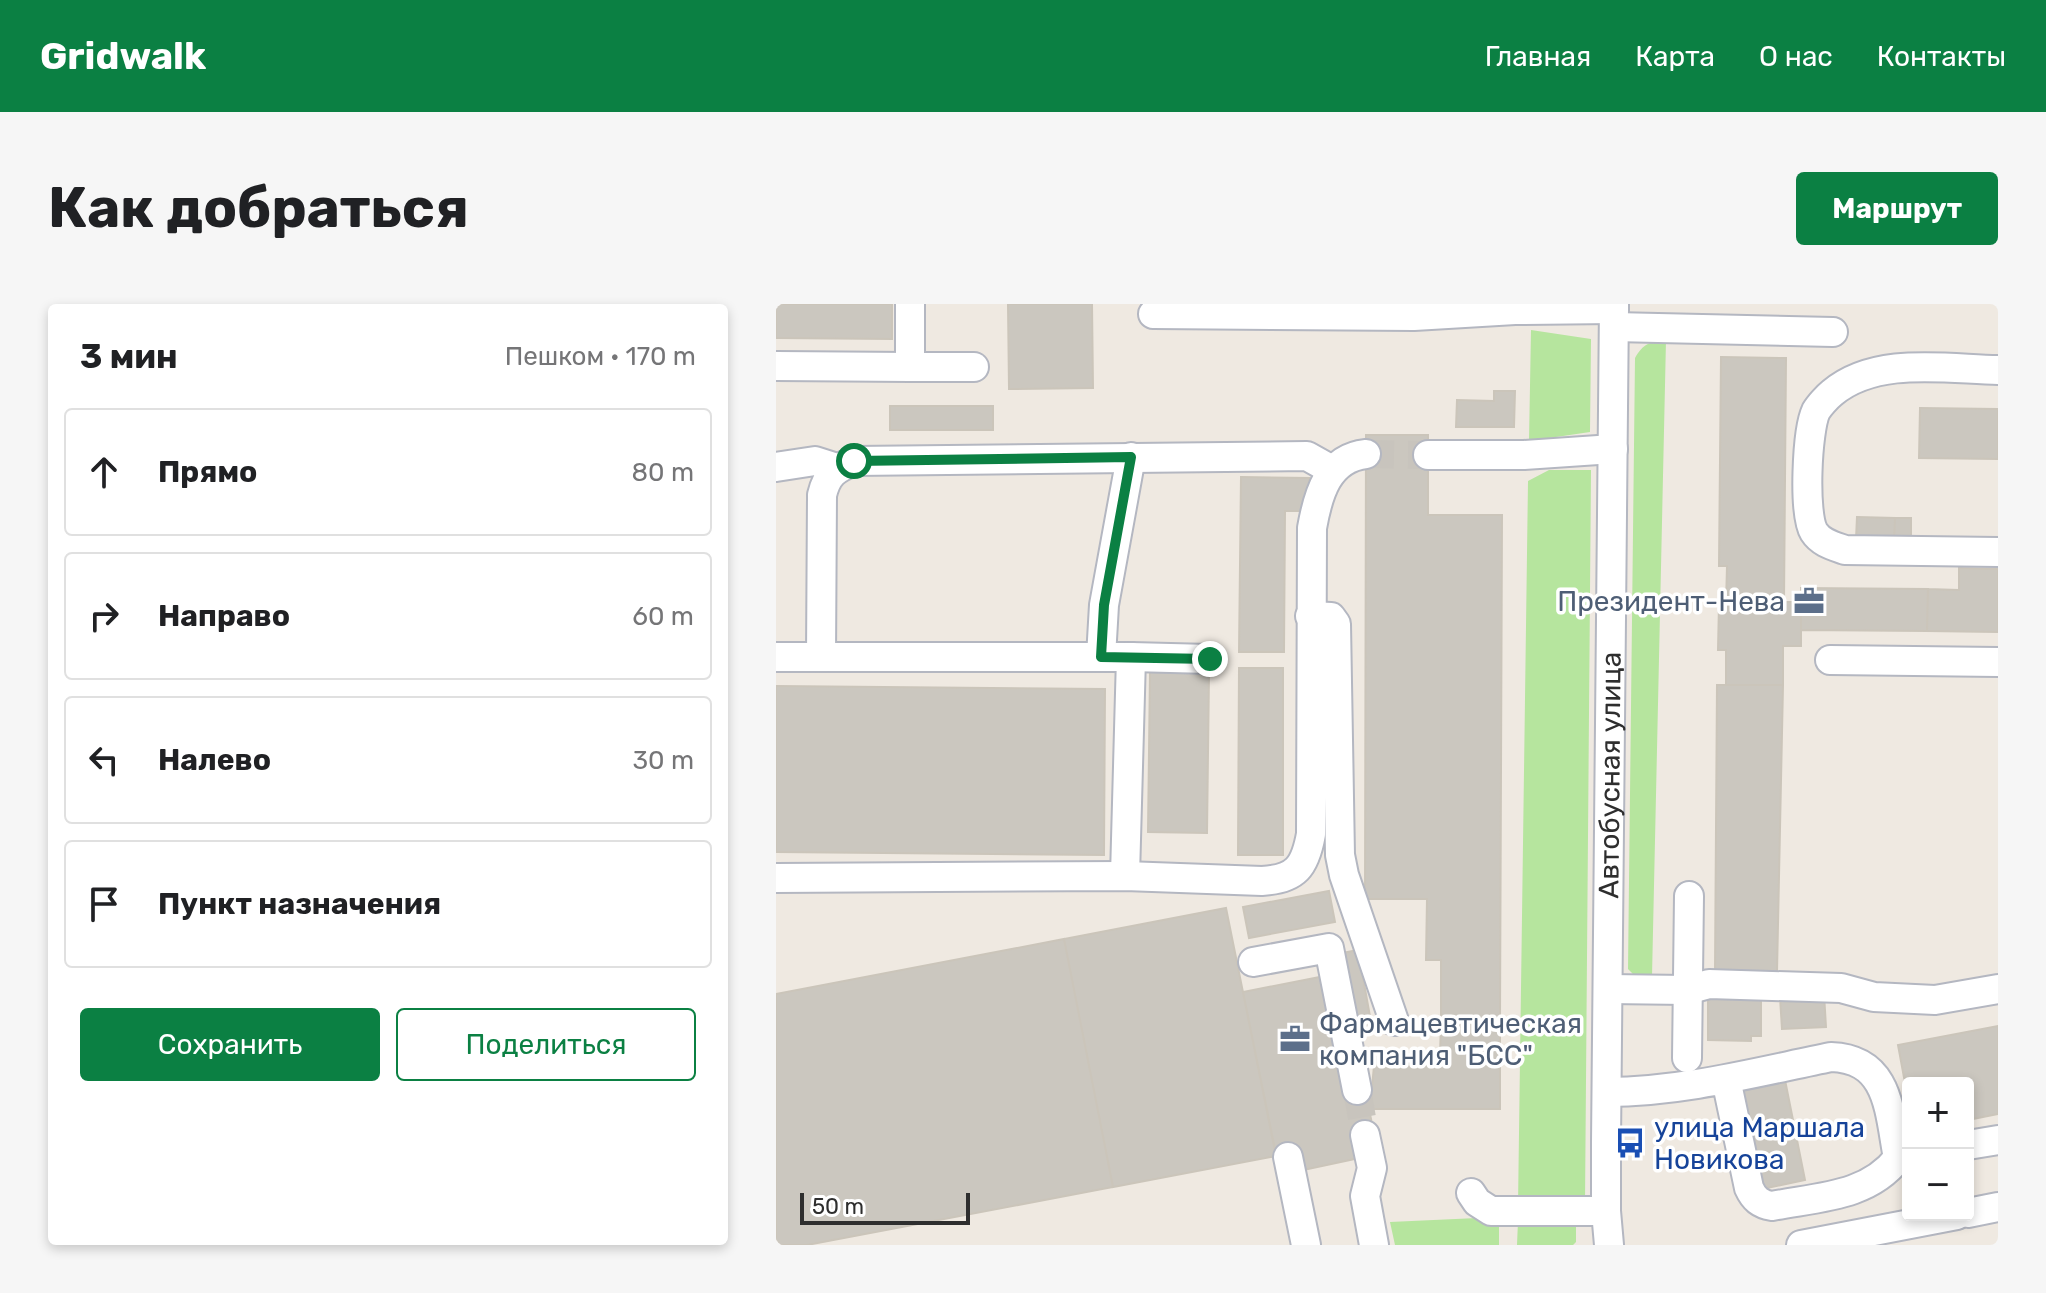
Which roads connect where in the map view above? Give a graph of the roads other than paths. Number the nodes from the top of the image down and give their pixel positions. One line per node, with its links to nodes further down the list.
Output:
1 (910, 304): 7 (street)
2 (1414, 310): 3 (street); 4 (street)
3 (1614, 313): 5 (street); 10 (street, Автобусная улица)
4 (1153, 314)
5 (1833, 332)
6 (776, 366): 7 (street)
7 (910, 367): 8 (street)
8 (974, 367)
9 (1998, 370): 17 (street)
10 (1613, 449): 12 (street); 30 (street, Автобусная улица)
11 (1366, 454): 16 (street)
12 (1428, 455)
13 (1131, 457): 15 (street); 16 (street); 21 (street)
14 (776, 467): 15 (street)
15 (837, 468): 20 (street)
16 (1332, 470): 18 (street)
17 (1998, 552)
18 (1310, 616): 26 (street); 33 (street)
19 (776, 657): 20 (street)
20 (821, 657): 21 (street)
21 (1101, 657): 22 (street)
22 (1131, 657): 23 (street); 26 (street)
23 (1210, 659)
24 (1830, 660): 25 (street)
25 (1998, 662)
26 (1125, 876): 27 (street)
27 (776, 878)
28 (1689, 896): 32 (street)
29 (1253, 962): 36 (street)
30 (1608, 989): 32 (street); 37 (street, Автобусная улица)
31 (1998, 989): 32 (street)
32 (1687, 990): 34 (street)
33 (1394, 1021)
34 (1687, 1058)
35 (1726, 1079): 37 (street); 41 (street); 43 (street)
36 (1357, 1090)
37 (1607, 1092): 46 (street, Автобусная улица)
38 (1365, 1135): 50 (street)
39 (1998, 1140): 40 (street)
40 (1974, 1144)
41 (1902, 1154)
42 (1288, 1157): 49 (street)
43 (1902, 1158)
44 (1471, 1193): 46 (street)
45 (1998, 1207): 47 (street)
46 (1606, 1211): 51 (street, Автобусная улица)
47 (1974, 1212)
48 (1926, 1221): 52 (street)
49 (1306, 1245)
50 (1374, 1245)
51 (1609, 1245)
52 (1801, 1245)

